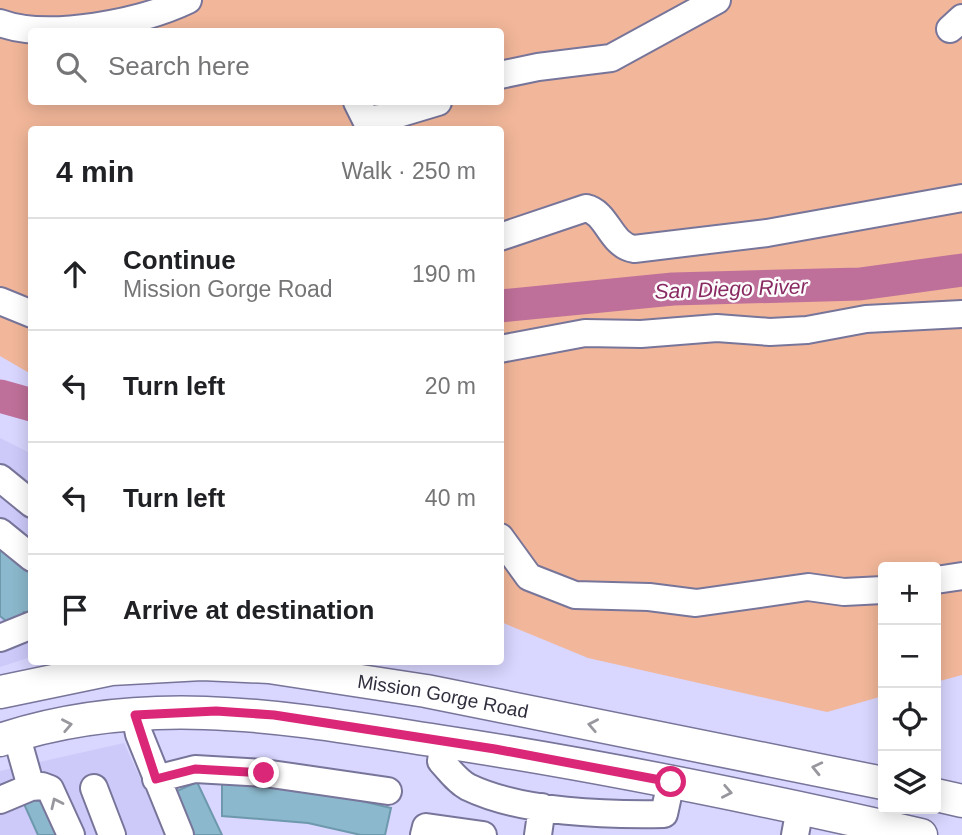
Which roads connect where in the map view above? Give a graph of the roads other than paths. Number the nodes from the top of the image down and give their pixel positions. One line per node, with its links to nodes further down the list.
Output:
1 (188, 0): 4 (lane)
2 (717, 0): 7 (lane)
3 (0, 23): 5 (lane)
4 (147, 25): 6 (lane)
5 (28, 28)
6 (94, 28)
7 (504, 74)
8 (358, 105): 9 (lane)
9 (429, 105)
10 (962, 198): 11 (lane)
11 (504, 236)
12 (0, 301): 13 (lane)
13 (28, 312)
14 (962, 314): 15 (lane)
15 (504, 347)
16 (0, 478): 17 (lane)
17 (28, 501)
18 (0, 532): 20 (lane)
19 (504, 543): 23 (lane)
20 (28, 555)
21 (962, 576): 22 (lane)
22 (941, 579)
23 (878, 590)
24 (28, 627): 25 (lane)
25 (0, 638)
26 (112, 665): 28 (main road, Mission Gorge Road)
27 (275, 665): 34 (main road, Mission Gorge Road, one-way to 27)
28 (0, 692)
29 (135, 715): 30 (main road, one-way to 29); 31 (main road); 32 (lane)
30 (8, 737): 35 (lane)
31 (444, 742): 33 (main road); 41 (lane)
32 (156, 779): 37 (lane); 45 (lane)
33 (671, 782): 41 (lane); 42 (main road, one-way to 42)
34 (878, 782)
35 (31, 787): 39 (lane); 43 (lane, one-way to 35)
36 (94, 788): 44 (lane)
37 (388, 791)
38 (941, 796): 40 (main road)
39 (0, 800)
40 (962, 801)
41 (542, 807): 48 (lane)
42 (798, 821): 49 (main road)
43 (71, 835)
44 (112, 835)
45 (180, 835)
46 (424, 835): 47 (lane)
47 (483, 835)
48 (538, 835)
49 (921, 835)

